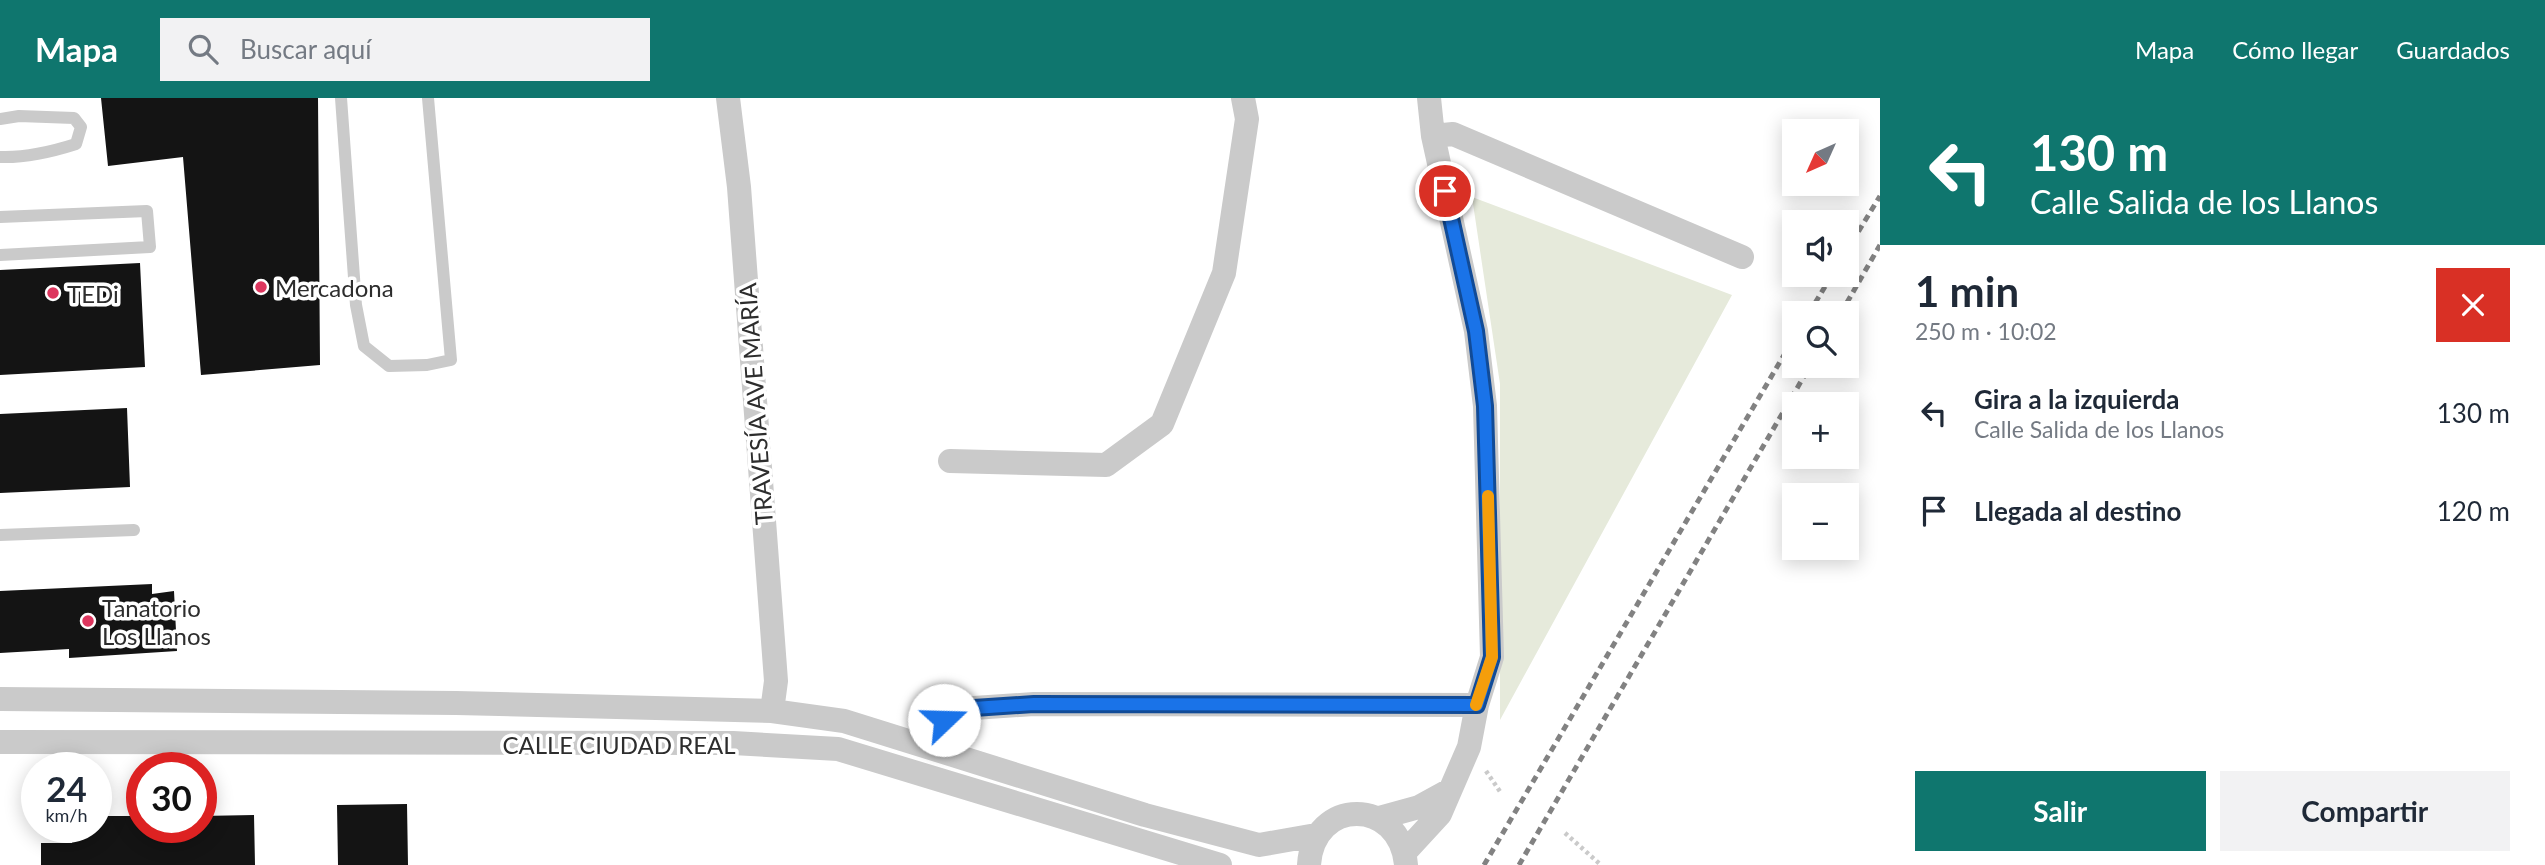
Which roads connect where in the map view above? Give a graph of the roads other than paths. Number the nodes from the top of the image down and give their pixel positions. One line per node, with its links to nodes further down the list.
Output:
1 (341, 98): 2 (lane)
2 (428, 98)
3 (727, 98): 17 (street, TRAVESÍA AVE MARÍA)
4 (1243, 98): 12 (street)
5 (1429, 98): 7 (street)
6 (0, 118): 8 (lane)
7 (1433, 136): 11 (street); 16 (street)
8 (0, 157)
9 (0, 217): 10 (lane)
10 (0, 255)
11 (1742, 257)
12 (950, 461)
13 (134, 530): 14 (lane)
14 (0, 535)
15 (0, 699): 17 (street, CALLE CIUDAD REAL)
16 (1477, 705): 19 (street); 20 (street)
17 (772, 711): 19 (street, CALLE CIUDAD REAL)
18 (0, 742): 24 (street, CALLE CIUDAD REAL)
19 (914, 742): 22 (street, CALLE CIUDAD REAL)
20 (1450, 790): 21 (street); 23 (street)
21 (1379, 818): 22 (street); 23 (street)
22 (1317, 835): 25 (street)
23 (1405, 858)
24 (1220, 865)
25 (1309, 865)

